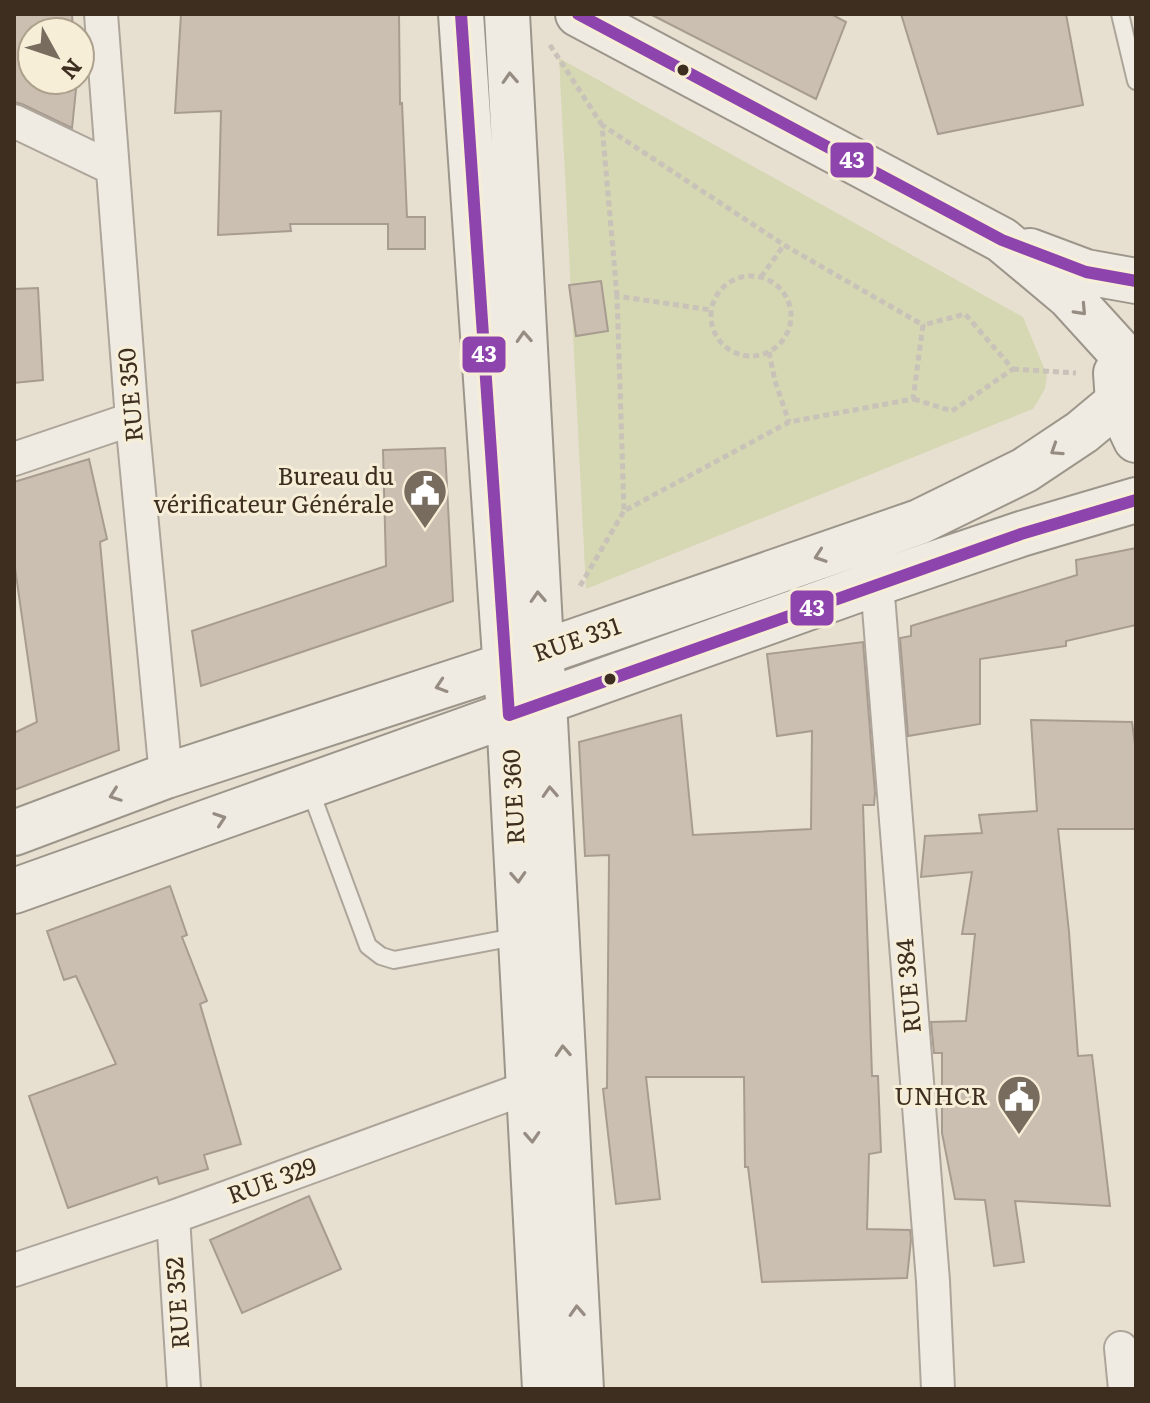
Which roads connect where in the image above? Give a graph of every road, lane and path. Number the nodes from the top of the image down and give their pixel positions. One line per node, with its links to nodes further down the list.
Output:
1 (101, 14): 9 (street, RUE 350)
2 (461, 14): 28 (main road, RUE 360)
3 (507, 14): 28 (main road, one-way to 3)
4 (1120, 14): 6 (lane)
5 (562, 26): 8 (path); 10 (main road)
6 (1136, 81)
7 (14, 121): 9 (street)
8 (602, 125): 11 (path); 14 (path)
9 (112, 168): 21 (street, RUE 350)
10 (1002, 240): 13 (main road); 19 (main road, one-way to 19)
11 (784, 245): 12 (path); 16 (path)
12 (761, 277): 15 (path); 17 (path)
13 (1136, 281)
14 (617, 296): 15 (path); 25 (path)
15 (711, 310): 17 (path)
16 (923, 325): 18 (path); 20 (path)
17 (769, 352): 22 (path)
18 (1013, 369): 19 (path); 20 (path)
19 (1125, 380): 28 (main road, RUE 331, one-way to 28)
20 (913, 399): 22 (path)
21 (132, 419): 23 (street); 30 (street, RUE 350)
22 (789, 422): 25 (path)
23 (14, 459)
24 (1136, 500): 26 (main road, RUE 331)
25 (624, 511): 27 (path)
26 (877, 583): 29 (main road, RUE 331); 42 (street, RUE 384)
27 (579, 588)
28 (523, 659): 29 (main road, RUE 360); 30 (main road, RUE 331, one-way to 30)
29 (527, 709): 31 (main road, RUE 331); 34 (main road, RUE 360, one-way to 34); 41 (main road, one-way to 29)
30 (166, 776): 32 (main road, RUE 331, one-way to 32)
31 (309, 787): 33 (main road, RUE 331, one-way to 31); 34 (lane)
32 (14, 833)
33 (14, 891)
34 (521, 936): 35 (main road, RUE 360)
35 (529, 1087): 36 (street, RUE 329); 40 (main road, RUE 360, one-way to 40)
36 (173, 1217): 37 (street, RUE 329); 39 (street, RUE 352)
37 (14, 1270)
38 (1121, 1348): 43 (street)
39 (184, 1389)
40 (545, 1389)
41 (581, 1389)
42 (938, 1389)
43 (1125, 1389)

